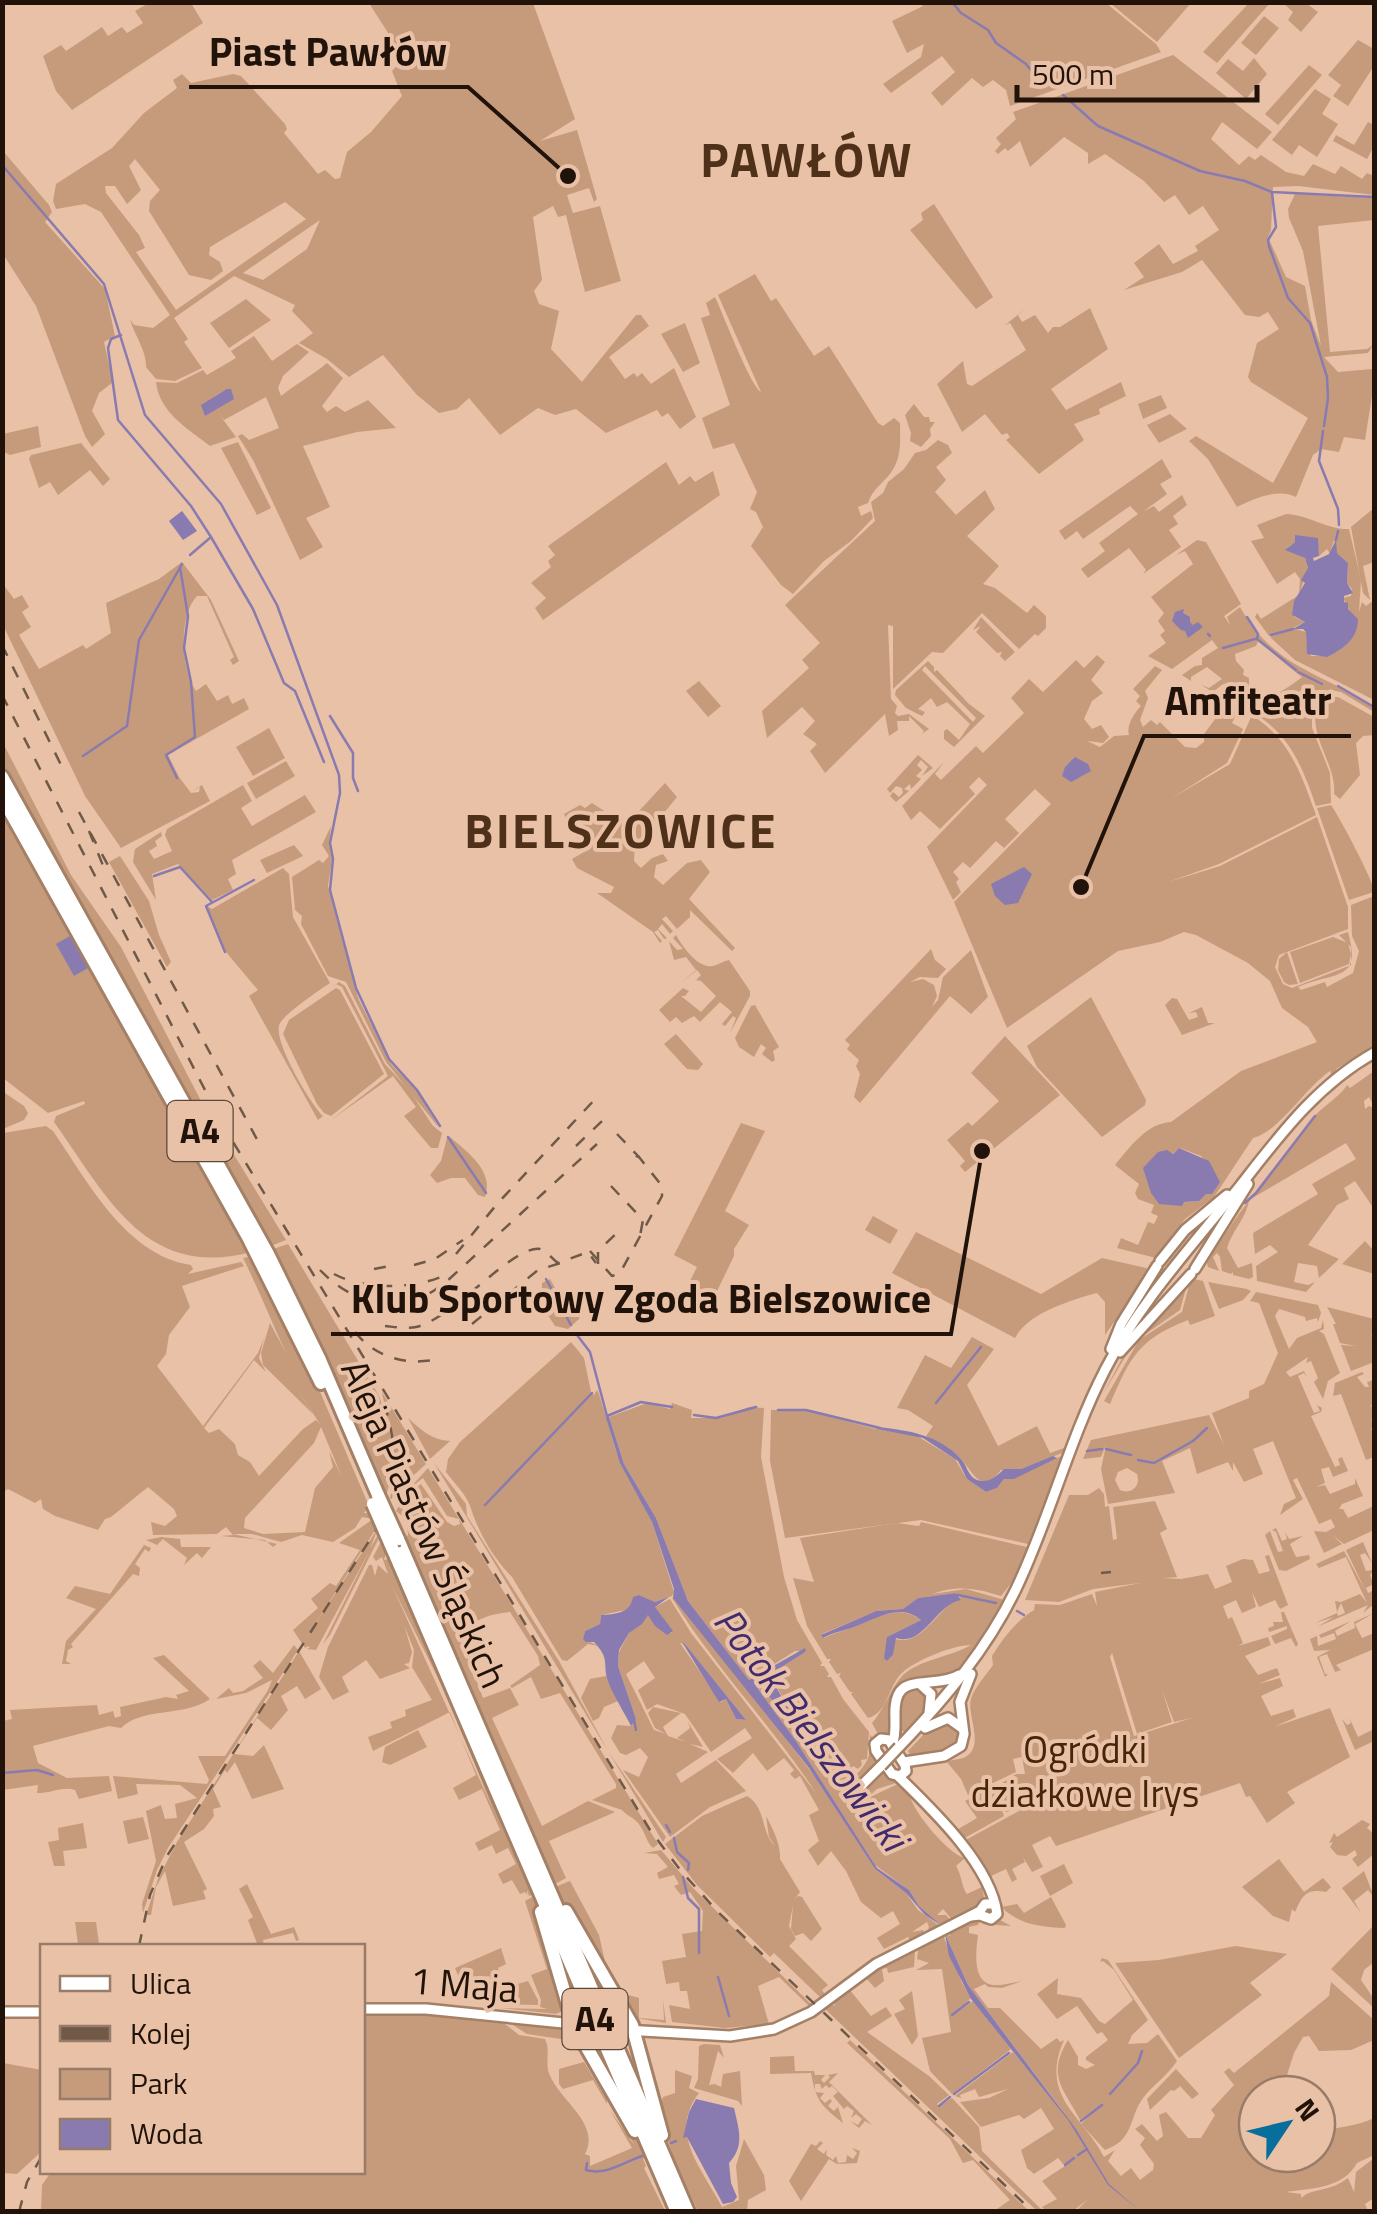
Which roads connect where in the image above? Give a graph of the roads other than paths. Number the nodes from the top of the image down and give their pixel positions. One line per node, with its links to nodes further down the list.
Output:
1 (2, 777): 8 (highway, Aleja Piastów Śląskich / A4)
2 (2, 797): 8 (highway, Aleja Piastów Śląskich / A4)
3 (1374, 1056): 4 (main road)
4 (1248, 1180): 5 (main road); 6 (main road); 7 (main road)
5 (1172, 1276): 6 (main road); 7 (main road)
6 (1120, 1352): 9 (main road)
7 (1104, 1371): 9 (main road)
8 (376, 1499): 16 (highway, Aleja Piastów Śląskich / A4, bridge)
9 (1013, 1602): 10 (main road)
10 (970, 1671): 11 (main road); 12 (main road); 13 (main road)
11 (918, 1683): 12 (main road); 14 (main road)
12 (925, 1724): 13 (main road); 14 (main road)
13 (963, 1731): 14 (main road)
14 (901, 1758): 15 (main road, bridge); 23 (main road, 1 Maja)
15 (859, 1792)
16 (529, 1855): 21 (highway); 22 (highway); 24 (highway, Aleja Piastów Śląskich / A4)
17 (365, 2006): 21 (main road, 1 Maja)
18 (365, 2006): 21 (main road, 1 Maja)
19 (2, 2010): 20 (main road)
20 (40, 2010)
21 (574, 2022): 22 (main road, 1 Maja, bridge); 24 (highway)
22 (632, 2028): 23 (main road, 1 Maja); 23 (main road, 1 Maja); 24 (highway)
23 (740, 2034)
24 (668, 2179): 25 (highway, Aleja Piastów Śląskich / A4); 26 (highway, Aleja Piastów Śląskich / A4)
25 (677, 2212)
26 (688, 2212)

